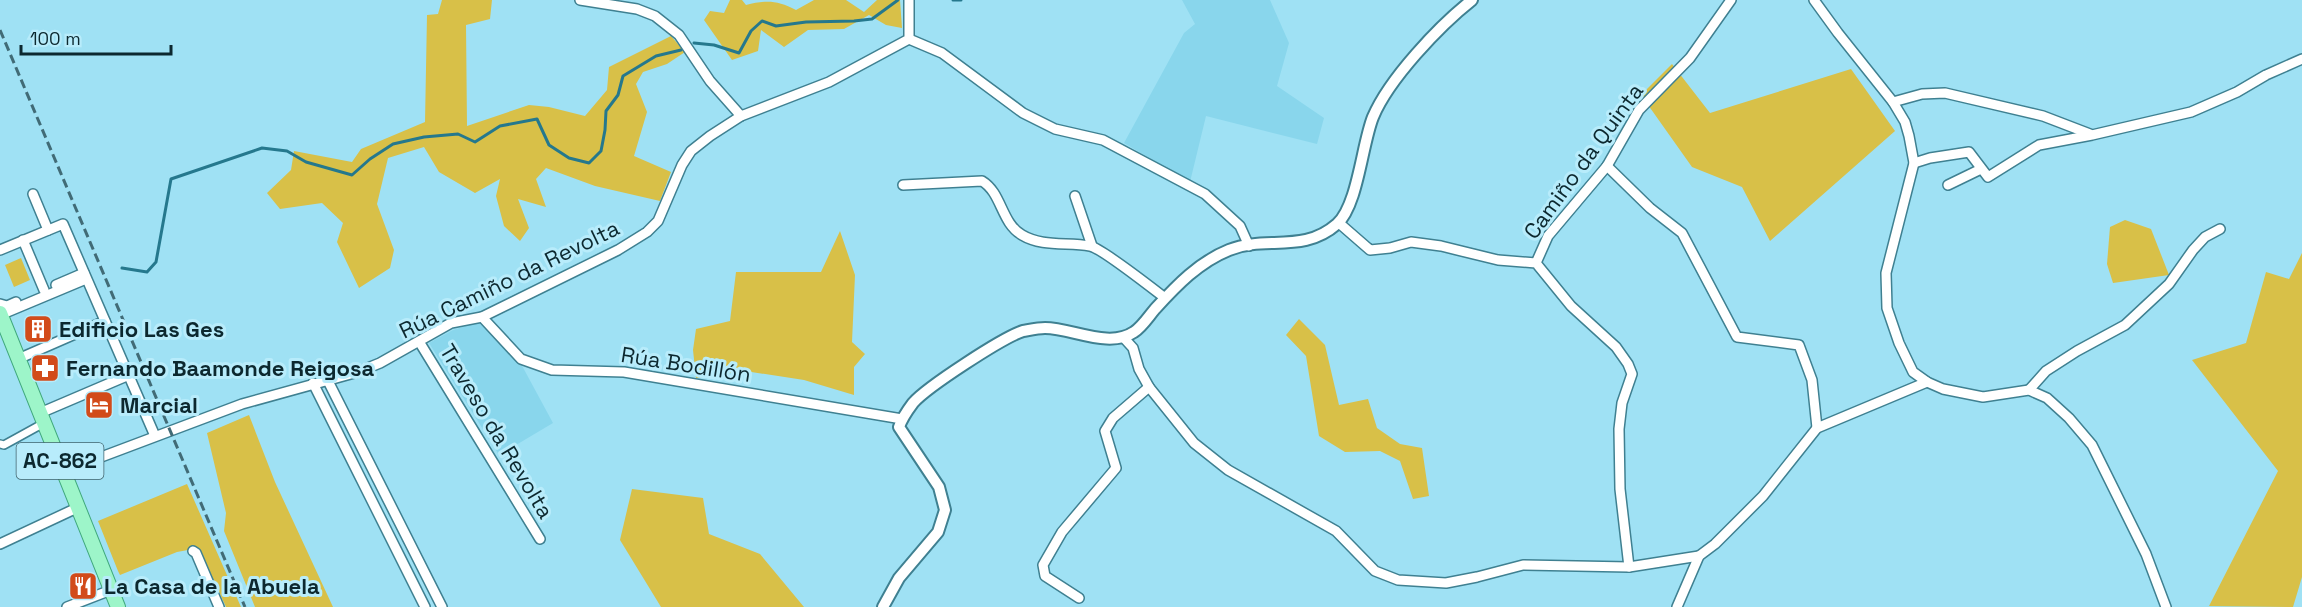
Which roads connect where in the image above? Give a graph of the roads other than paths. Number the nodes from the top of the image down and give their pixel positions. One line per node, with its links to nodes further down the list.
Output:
1 (580, 0): 9 (street)
2 (909, 0): 6 (street)
3 (1472, 0): 18 (street)
4 (1731, 0): 12 (street, Camiño da Quinta)
5 (1814, 0): 8 (street)
6 (909, 39): 9 (street, Rúa Camiño da Revolta); 23 (street)
7 (2302, 59): 10 (street)
8 (1893, 102): 10 (street); 11 (street)
9 (741, 116): 31 (street, Rúa Camiño da Revolta)
10 (2092, 135): 13 (street)
11 (1914, 163): 13 (street); 38 (street)
12 (1607, 166): 25 (street, Camiño da Quinta); 44 (street)
13 (1981, 169): 15 (street)
14 (903, 185): 22 (street)
15 (1948, 185)
16 (33, 194): 19 (street)
17 (1075, 196): 22 (street)
18 (1339, 223): 23 (street); 25 (street)
19 (48, 230): 21 (street); 26 (street)
20 (2220, 230): 41 (street)
21 (23, 240): 24 (street); 27 (street)
22 (1092, 246): 28 (street)
23 (1249, 246): 28 (street)
24 (0, 250)
25 (1536, 263): 53 (street)
26 (85, 276): 27 (street); 30 (street); 32 (street)
27 (44, 290): 29 (street)
28 (1165, 298): 33 (street)
29 (0, 304)
30 (0, 314): 35 (main road, AC-862)
31 (482, 317): 34 (street, Rúa Camiño da Revolta); 43 (street, Rúa Bodillón)
32 (105, 321): 35 (street); 36 (street)
33 (1123, 337): 40 (street); 43 (street)
34 (420, 343): 37 (street, Rúa Camiño da Revolta); 49 (street, Traveso da Revolta)
35 (18, 359): 42 (main road, AC-862)
36 (129, 375): 42 (street); 45 (street)
37 (327, 379): 39 (street, Rúa Camiño da Revolta); 60 (street)
38 (1927, 382): 41 (street); 44 (street)
39 (313, 383): 45 (street, Rúa Camiño da Revolta); 59 (street)
40 (1149, 387): 53 (street); 55 (street)
41 (2029, 390): 63 (street)
42 (42, 418): 46 (street); 47 (main road, AC-862)
43 (902, 419): 61 (street)
44 (1816, 428): 52 (street)
45 (155, 436): 47 (street, Rúa Camiño da Revolta)
46 (0, 444)
47 (64, 471): 48 (main road, AC-862)
48 (79, 507): 50 (street); 54 (main road, AC-862)
49 (540, 539)
50 (0, 544)
51 (193, 551): 58 (street)
52 (1700, 556): 53 (street); 62 (street)
53 (1629, 567)
54 (111, 590): 56 (street); 57 (main road, AC-862)
55 (1079, 598)
56 (67, 607)
57 (118, 607)
58 (219, 607)
59 (425, 607)
60 (442, 607)
61 (883, 607)
62 (1677, 607)
63 (2166, 607)

